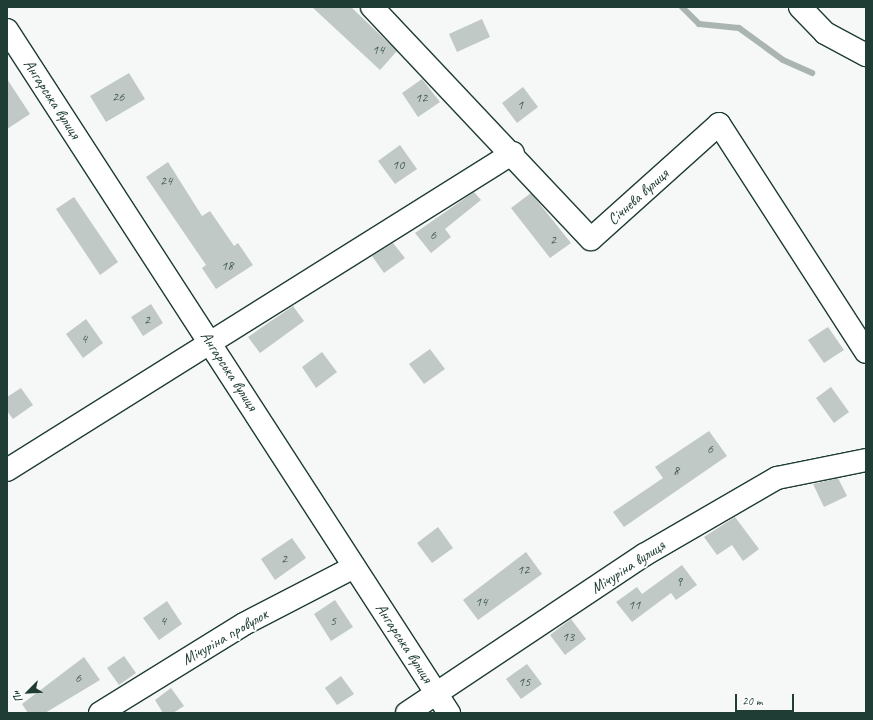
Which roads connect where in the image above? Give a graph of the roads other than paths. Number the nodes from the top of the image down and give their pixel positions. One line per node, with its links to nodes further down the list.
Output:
1 (372, 7): 5 (street, Січнева вулиця)
2 (800, 7): 4 (street)
3 (11, 44): 6 (street, Ангарська вулиця)
4 (866, 55)
5 (513, 153): 6 (street); 7 (street, Січнева вулиця)
6 (212, 343): 9 (street); 10 (street, Ангарська вулиця)
7 (866, 352)
8 (866, 460): 11 (street, Мічуріна вулиця)
9 (7, 470)
10 (354, 567): 11 (street, Ангарська вулиця); 12 (street, Мічуріна провулок)
11 (437, 693): 13 (street, Мічуріна вулиця); 14 (street, Ангарська вулиця)
12 (100, 713)
13 (407, 713)
14 (449, 713)

